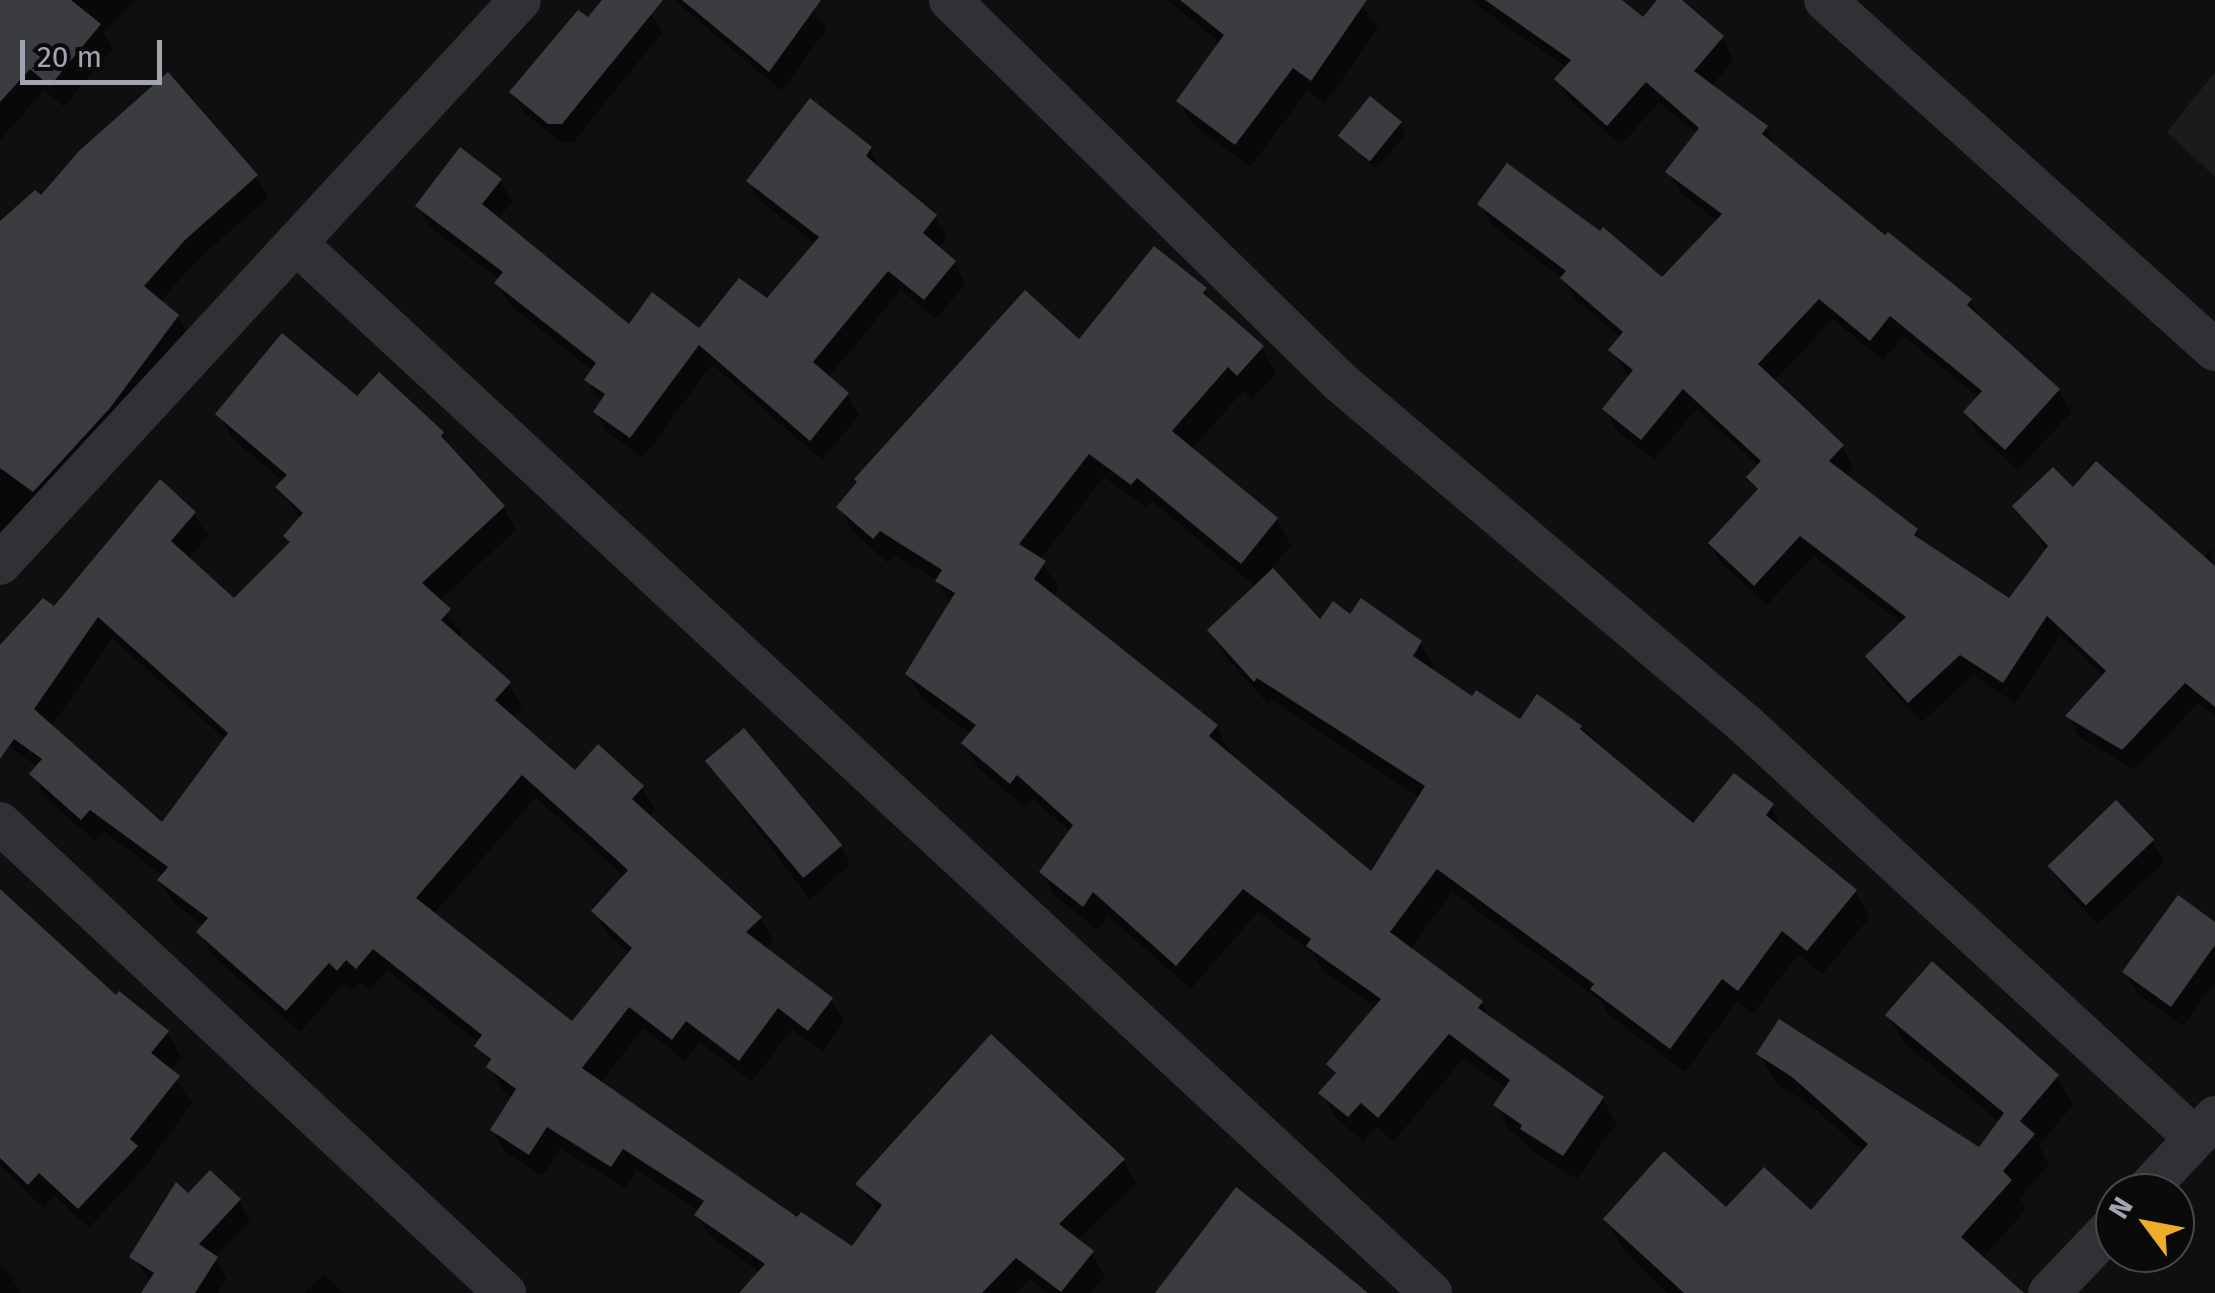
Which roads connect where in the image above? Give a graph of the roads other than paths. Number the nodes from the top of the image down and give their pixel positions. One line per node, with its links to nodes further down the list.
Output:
1 (520, 0): 4 (street)
2 (950, 0): 8 (street)
3 (1825, 0): 5 (street)
4 (297, 244): 6 (street); 12 (street)
5 (2215, 350)
6 (0, 564)
7 (0, 822): 11 (street)
8 (2205, 1127): 9 (street)
9 (2162, 1173)
10 (2095, 1245): 13 (street)
11 (505, 1293)
12 (1430, 1293)
13 (2049, 1293)

